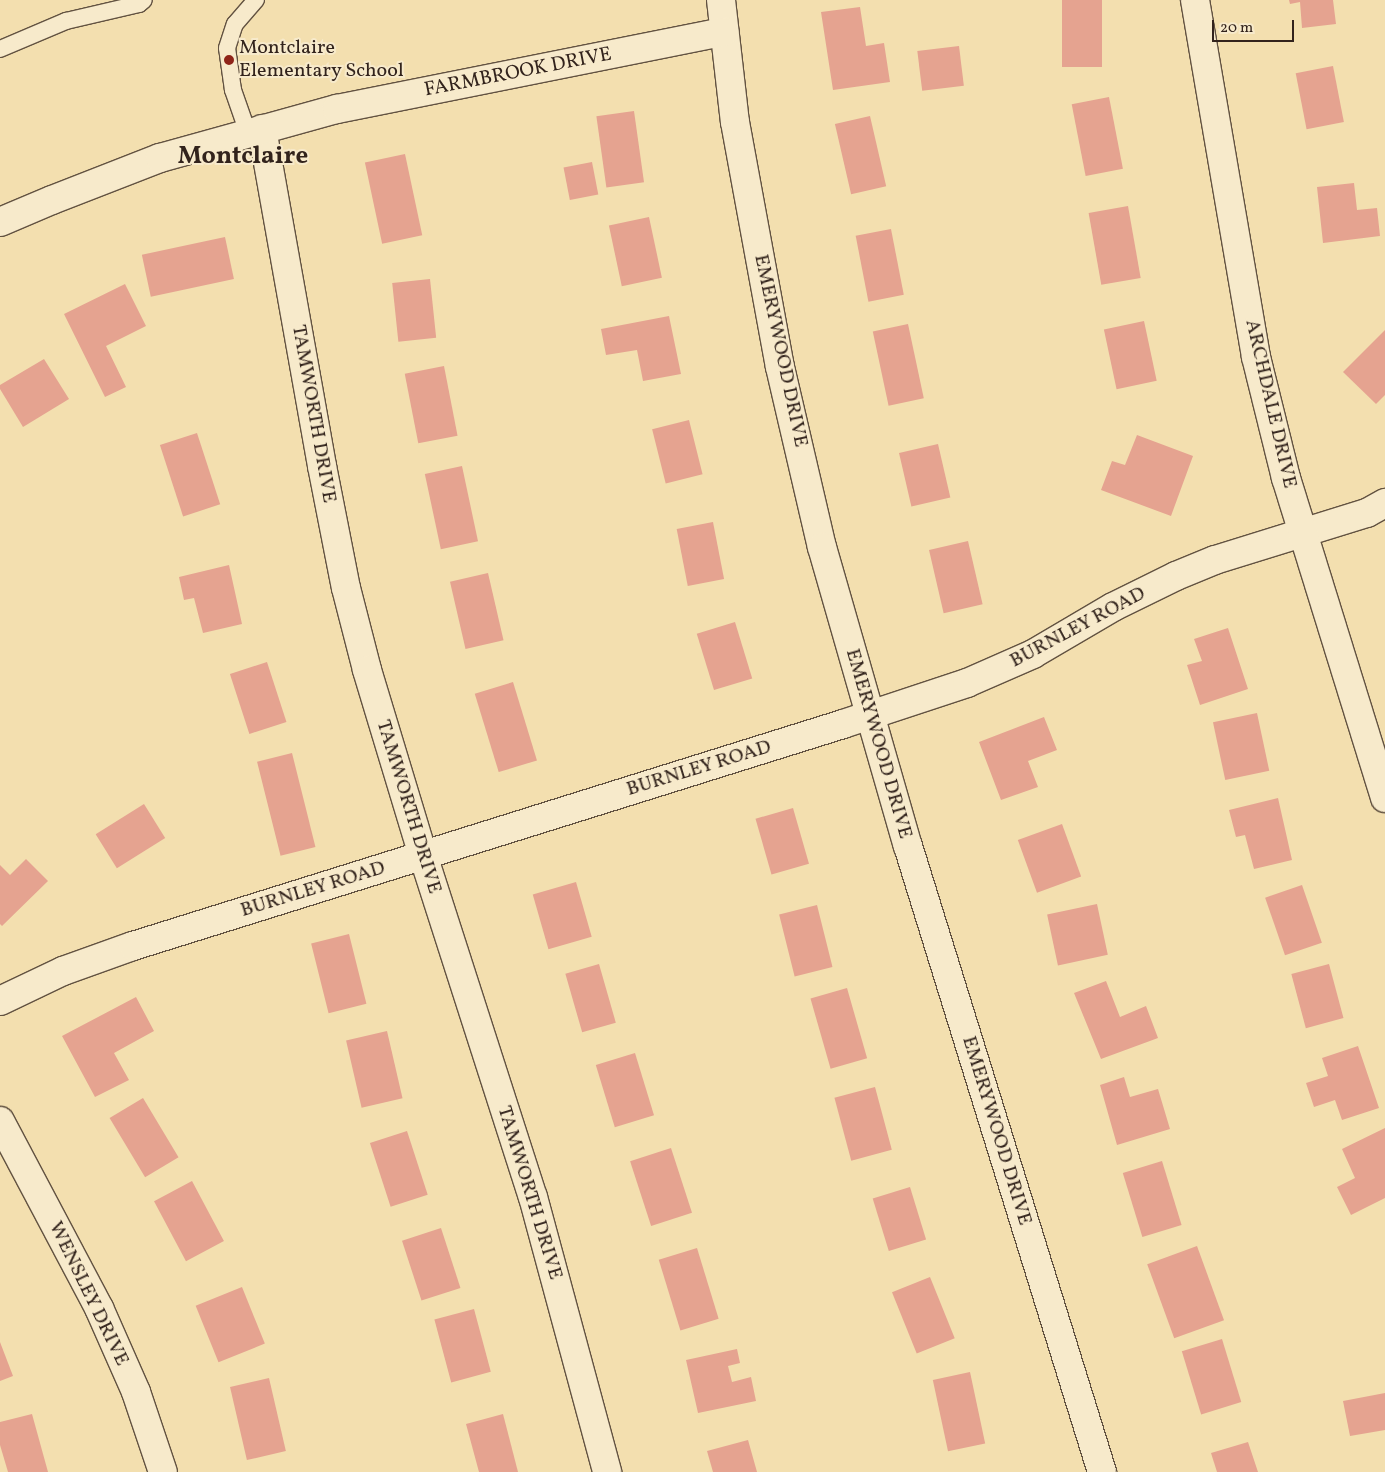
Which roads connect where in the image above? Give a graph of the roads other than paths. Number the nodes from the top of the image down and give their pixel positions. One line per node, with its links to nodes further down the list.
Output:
1 (144, 0): 6 (lane)
2 (256, 0): 7 (lane)
3 (721, 0): 5 (street, EMERYWOOD DRIVE)
4 (1195, 0): 10 (street, ARCHDALE DRIVE)
5 (724, 32): 7 (street, FARMBROOK DRIVE); 11 (street, EMERYWOOD DRIVE)
6 (0, 49)
7 (255, 131): 8 (street, FARMBROOK DRIVE); 13 (street, TAMWORTH DRIVE)
8 (0, 222)
9 (1385, 504): 10 (street, BURNLEY ROAD)
10 (1303, 533): 11 (street, BURNLEY ROAD); 12 (street, ARCHDALE DRIVE)
11 (870, 716): 13 (street, BURNLEY ROAD); 18 (street, EMERYWOOD DRIVE)
12 (1385, 798)
13 (423, 855): 14 (street, BURNLEY ROAD); 17 (street, TAMWORTH DRIVE)
14 (0, 1001)
15 (0, 1121): 16 (street, WENSLEY DRIVE)
16 (163, 1472)
17 (607, 1472)
18 (1102, 1472)

